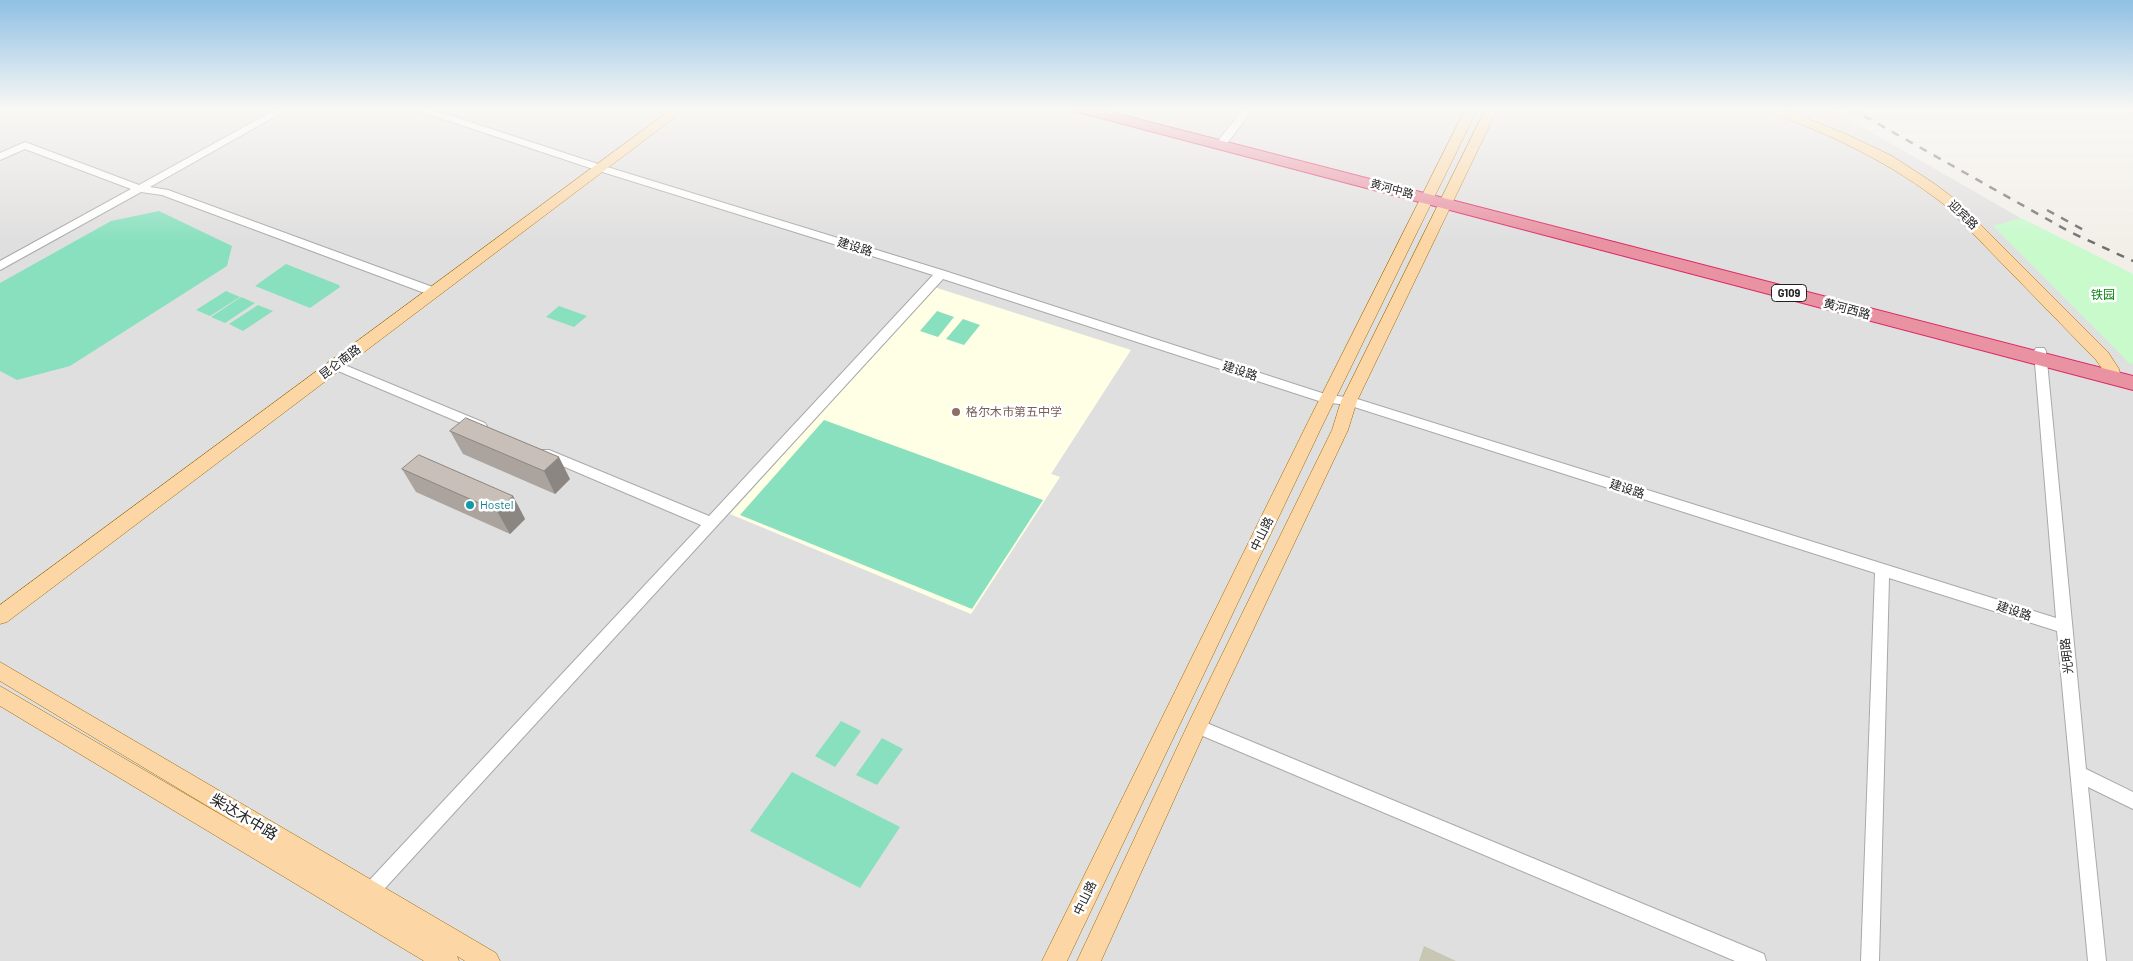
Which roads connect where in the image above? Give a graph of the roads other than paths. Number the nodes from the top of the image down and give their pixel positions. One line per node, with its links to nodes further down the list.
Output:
1 (48, 153): 10 (street)
2 (205, 153): 10 (street)
3 (554, 153): 9 (street, 建设路)
4 (620, 153): 9 (main road, 昆仑南路)
5 (1265, 153): 11 (highway, 黄河中路 / G109)
6 (1449, 153): 11 (main road, 中山路)
7 (1470, 153): 12 (main road, 中山路)
8 (1877, 153): 18 (main road, 迎宾路)
9 (600, 168): 14 (street, 建设路); 15 (main road, 昆仑南路)
10 (140, 189): 13 (street); 15 (street)
11 (1428, 195): 12 (highway, 黄河中路 / G109); 21 (main road, 中山路)
12 (1447, 200): 16 (highway, 黄河西路 / G109); 22 (main road, 中山路)
13 (0, 266)
14 (941, 274): 21 (street, 建设路); 25 (street)
15 (434, 292): 17 (main road, 昆仑南路)
16 (2040, 355): 18 (highway, 黄河西路 / G109); 28 (street, 光明路)
17 (335, 365): 23 (street); 27 (main road, 昆仑南路)
18 (2112, 374): 19 (highway, 黄河西路 / G109); 20 (highway, 黄河西路 / G109)
19 (2133, 375)
20 (2133, 383)
21 (1327, 399): 22 (street, 建设路); 37 (main road, 中山路)
22 (1349, 401): 26 (street, 建设路); 31 (main road, 中山路)
23 (491, 431)
24 (528, 446): 25 (street)
25 (711, 523): 34 (street)
26 (1882, 569): 28 (street, 建设路); 40 (street)
27 (0, 616)
28 (2064, 627): 32 (street, 光明路)
29 (0, 671): 34 (main road, 柴达木中路)
30 (0, 695): 35 (main road, 柴达木中路)
31 (1197, 726): 38 (main road, 中山路); 39 (street)
32 (2079, 774): 33 (street); 41 (street, 光明路)
33 (2133, 801)
34 (370, 892): 36 (main road, 柴达木中路)
35 (447, 961)
36 (488, 961)
37 (1054, 961)
38 (1089, 961)
39 (1757, 961)
40 (1870, 961)
41 (2097, 961)

